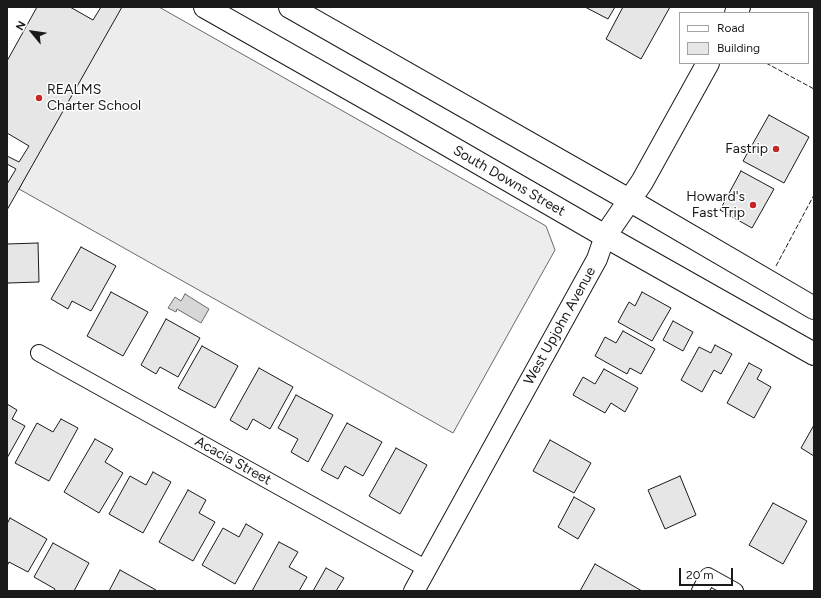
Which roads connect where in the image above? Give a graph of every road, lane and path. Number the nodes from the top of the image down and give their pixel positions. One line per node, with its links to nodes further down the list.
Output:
1 (205, 7): 5 (main road, South Downs Street)
2 (290, 7): 4 (main road)
3 (707, 64): 4 (main road, West Upjohn Avenue)
4 (629, 200): 5 (main road, West Upjohn Avenue); 6 (main road)
5 (605, 236): 8 (main road, South Downs Street); 9 (street, West Upjohn Avenue)
6 (814, 308)
7 (39, 353): 9 (street, Acacia Street)
8 (814, 354)
9 (427, 569): 10 (street, West Upjohn Avenue)
10 (414, 591)
11 (700, 591): 12 (street)
12 (735, 591)

